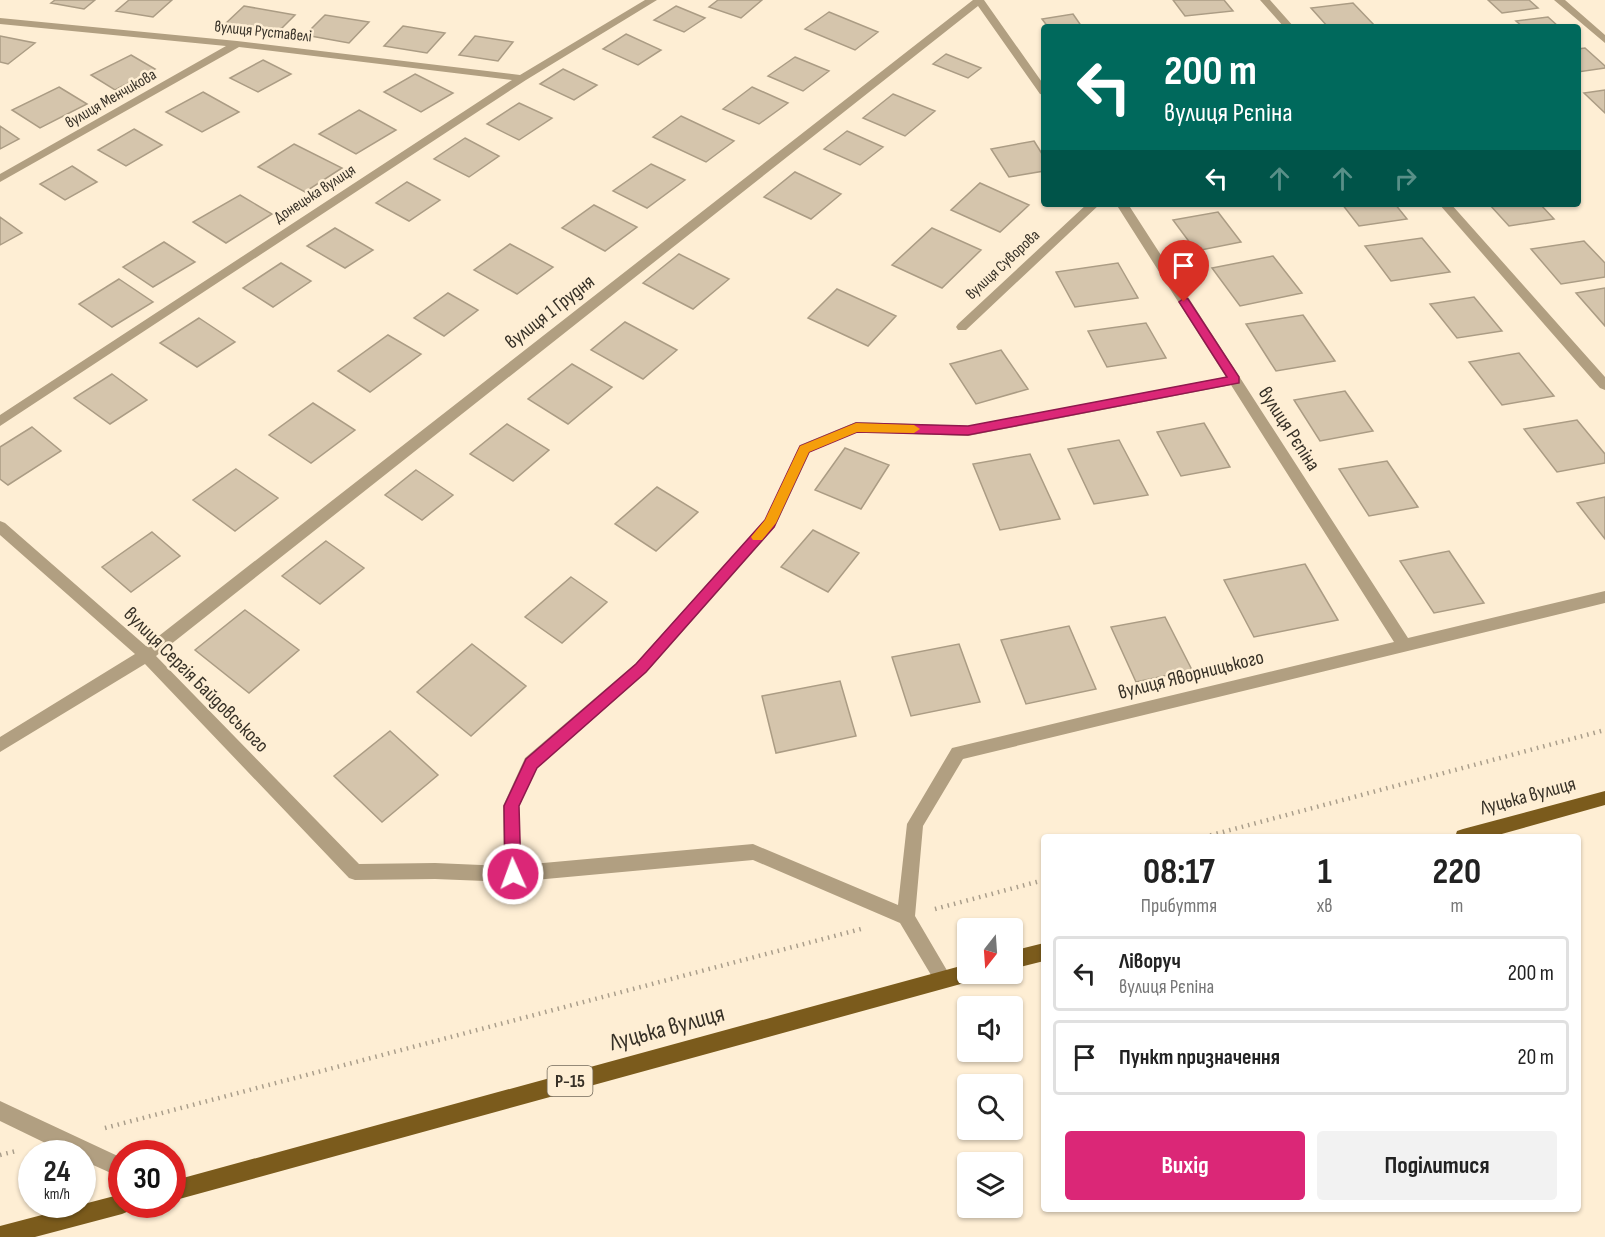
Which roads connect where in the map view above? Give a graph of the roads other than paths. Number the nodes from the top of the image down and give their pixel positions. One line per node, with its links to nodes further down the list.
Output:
1 (652, 0): 9 (street, Донецька вулиця)
2 (979, 0): 10 (street); 22 (street, вулиця 1 Грудня)
3 (1265, 0): 6 (street)
4 (1559, 0): 7 (street)
5 (0, 21): 8 (street, вулиця Руставелі)
6 (1286, 24)
7 (1605, 40)
8 (237, 44): 9 (street, вулиця Руставелі); 11 (street, вулиця Менчикова)
9 (522, 78): 18 (street, Донецька вулиця)
10 (1041, 88)
11 (0, 179)
12 (1091, 207): 15 (street, вулиця Суворова)
13 (1124, 207): 16 (street, вулиця Рєпіна)
14 (1448, 207): 17 (street)
15 (963, 327)
16 (1234, 380): 21 (street, вулиця Рєпіна); 26 (street)
17 (1605, 386)
18 (0, 421)
19 (0, 527): 22 (street, вулиця Сергія Байдовського)
20 (1605, 597): 21 (street, вулиця Яворницького)
21 (1404, 645): 27 (street, вулиця Яворницького)
22 (146, 655): 23 (street, вулиця 1 Грудня); 26 (street, вулиця Сергія Байдовського)
23 (0, 746)
24 (1605, 798): 25 (main road, Луцька вулиця)
25 (1474, 834)
26 (513, 874): 27 (street)
27 (906, 917): 31 (street)
28 (1041, 953): 29 (main road)
29 (1023, 957)
30 (957, 976): 31 (main road, Луцька вулиця / Р-15)
31 (943, 979): 34 (main road, Луцька вулиця / Р-15)
32 (0, 1111): 33 (street)
33 (108, 1162)
34 (186, 1187)
35 (108, 1208): 36 (main road)
36 (0, 1236)

